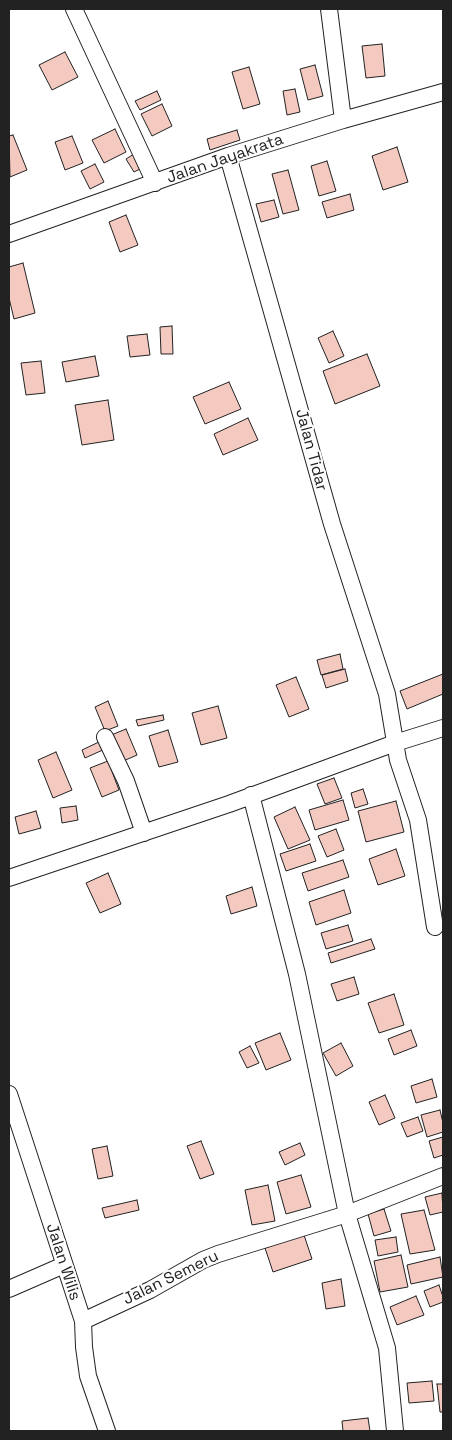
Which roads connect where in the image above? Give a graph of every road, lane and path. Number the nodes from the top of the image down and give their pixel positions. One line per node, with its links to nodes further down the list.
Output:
1 (74, 9): 6 (street)
2 (329, 9): 4 (street)
3 (443, 92): 4 (street, Jalan Jayakrata)
4 (343, 120): 5 (street, Jalan Jayakrata)
5 (228, 156): 6 (street, Jalan Jayakrata); 10 (street, Jalan Tidar)
6 (155, 183): 7 (street, Jalan Jayakrata)
7 (9, 234)
8 (443, 728): 10 (street)
9 (104, 737): 12 (street)
10 (395, 743): 11 (street); 14 (street, Jalan Tidar)
11 (251, 795): 12 (street); 17 (street)
12 (144, 832): 13 (street)
13 (9, 878)
14 (435, 926)
15 (9, 1094): 18 (street, Jalan Wilis)
16 (443, 1176): 17 (street, Jalan Semeru)
17 (347, 1214): 20 (street, Jalan Semeru); 22 (street)
18 (64, 1265): 19 (street); 20 (street, Jalan Wilis)
19 (9, 1289)
20 (83, 1321): 21 (street, Jalan Wilis)
21 (108, 1431)
22 (395, 1431)

